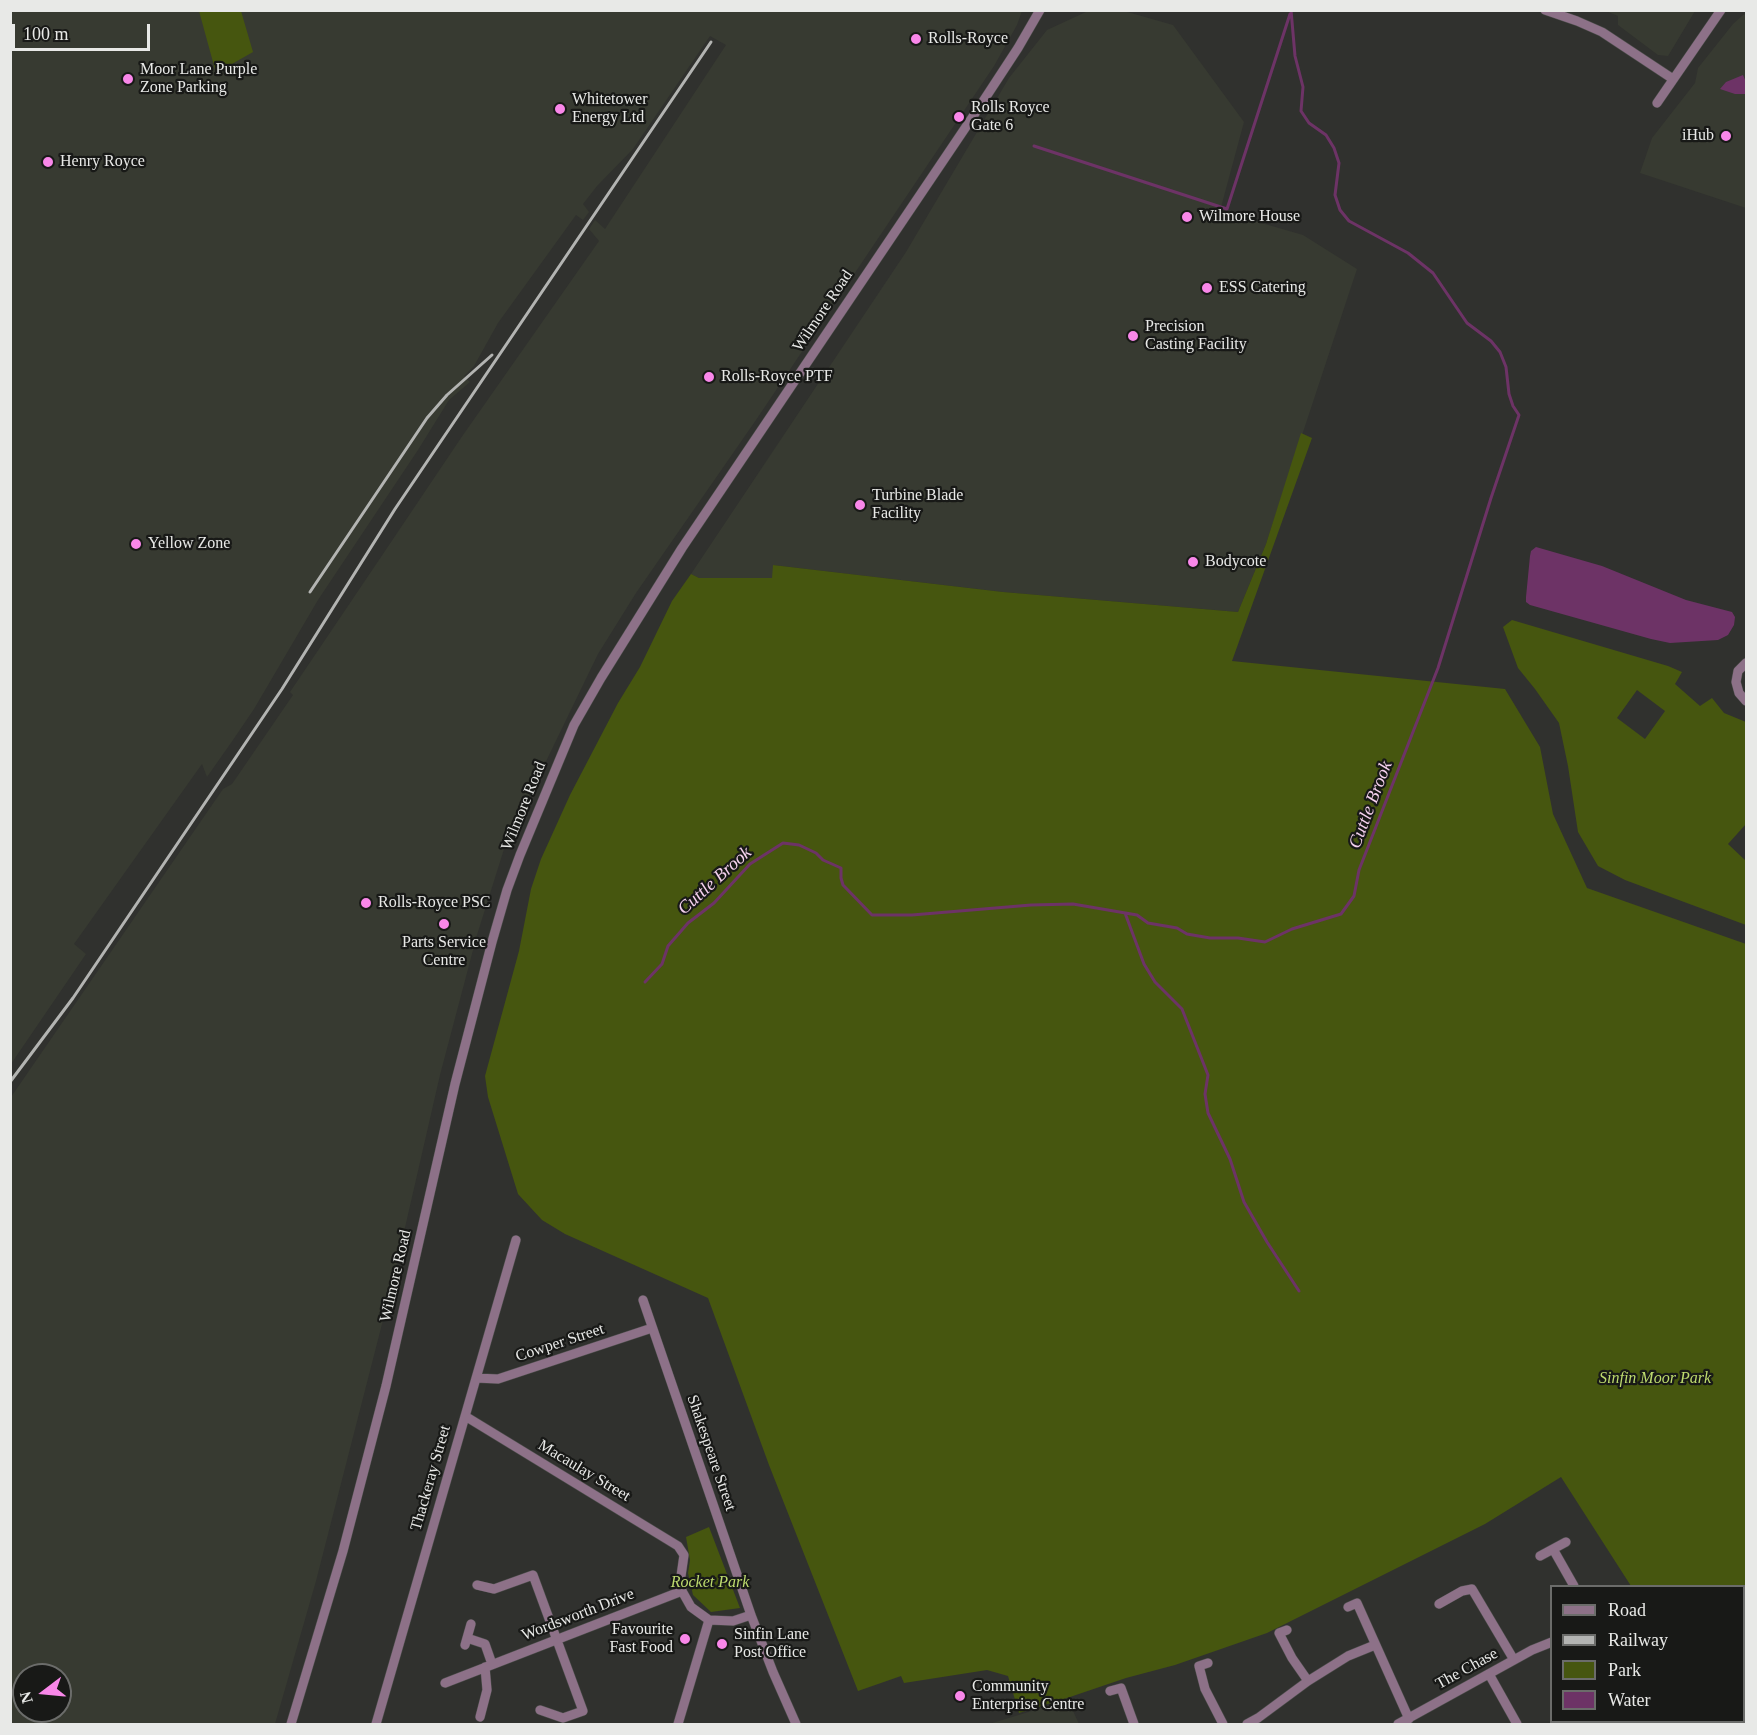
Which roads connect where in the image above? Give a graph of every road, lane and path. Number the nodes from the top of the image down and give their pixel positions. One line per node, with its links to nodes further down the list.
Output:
1 (1040, 10): 38 (street, Wilmore Road)
2 (1545, 10): 4 (street)
3 (1721, 10): 4 (street)
4 (1673, 79): 5 (street)
5 (1657, 103)
6 (1746, 663): 7 (street)
7 (1746, 701)
8 (516, 1240): 11 (street, Thackeray Street)
9 (643, 1300): 10 (street, Shakespeare Street)
10 (652, 1328): 11 (street, Cowper Street); 21 (street, Shakespeare Street)
11 (476, 1378): 12 (street, Thackeray Street)
12 (465, 1416): 18 (street, Macaulay Street); 39 (street, Thackeray Street)
13 (1566, 1542): 14 (street)
14 (1553, 1549): 15 (street); 17 (street)
15 (1540, 1556)
16 (477, 1585): 25 (street)
17 (1573, 1585)
18 (682, 1590): 22 (street); 25 (street, Wordsworth Drive)
19 (1439, 1604): 28 (street)
20 (1348, 1607): 27 (street)
21 (751, 1615): 22 (street); 41 (street, Shakespeare Street)
22 (710, 1620): 40 (street)
23 (471, 1624): 30 (street)
24 (1287, 1630): 32 (street)
25 (557, 1639): 30 (street, Wordsworth Drive); 35 (street)
26 (1550, 1642): 28 (street, The Chase)
27 (1375, 1645): 32 (street); 37 (street)
28 (1514, 1660): 31 (street, The Chase)
29 (1208, 1663): 43 (street)
30 (489, 1666): 33 (street, Wordsworth Drive); 36 (street)
31 (1489, 1674): 37 (street, The Chase); 46 (street)
32 (1308, 1681): 44 (street)
33 (445, 1683)
34 (1110, 1691): 42 (street)
35 (540, 1710)
36 (480, 1717)
37 (1409, 1719): 45 (street, The Chase)
38 (291, 1725)
39 (376, 1725)
40 (678, 1725)
41 (796, 1725)
42 (1134, 1725)
43 (1223, 1725)
44 (1247, 1725)
45 (1398, 1725)
46 (1517, 1725)

